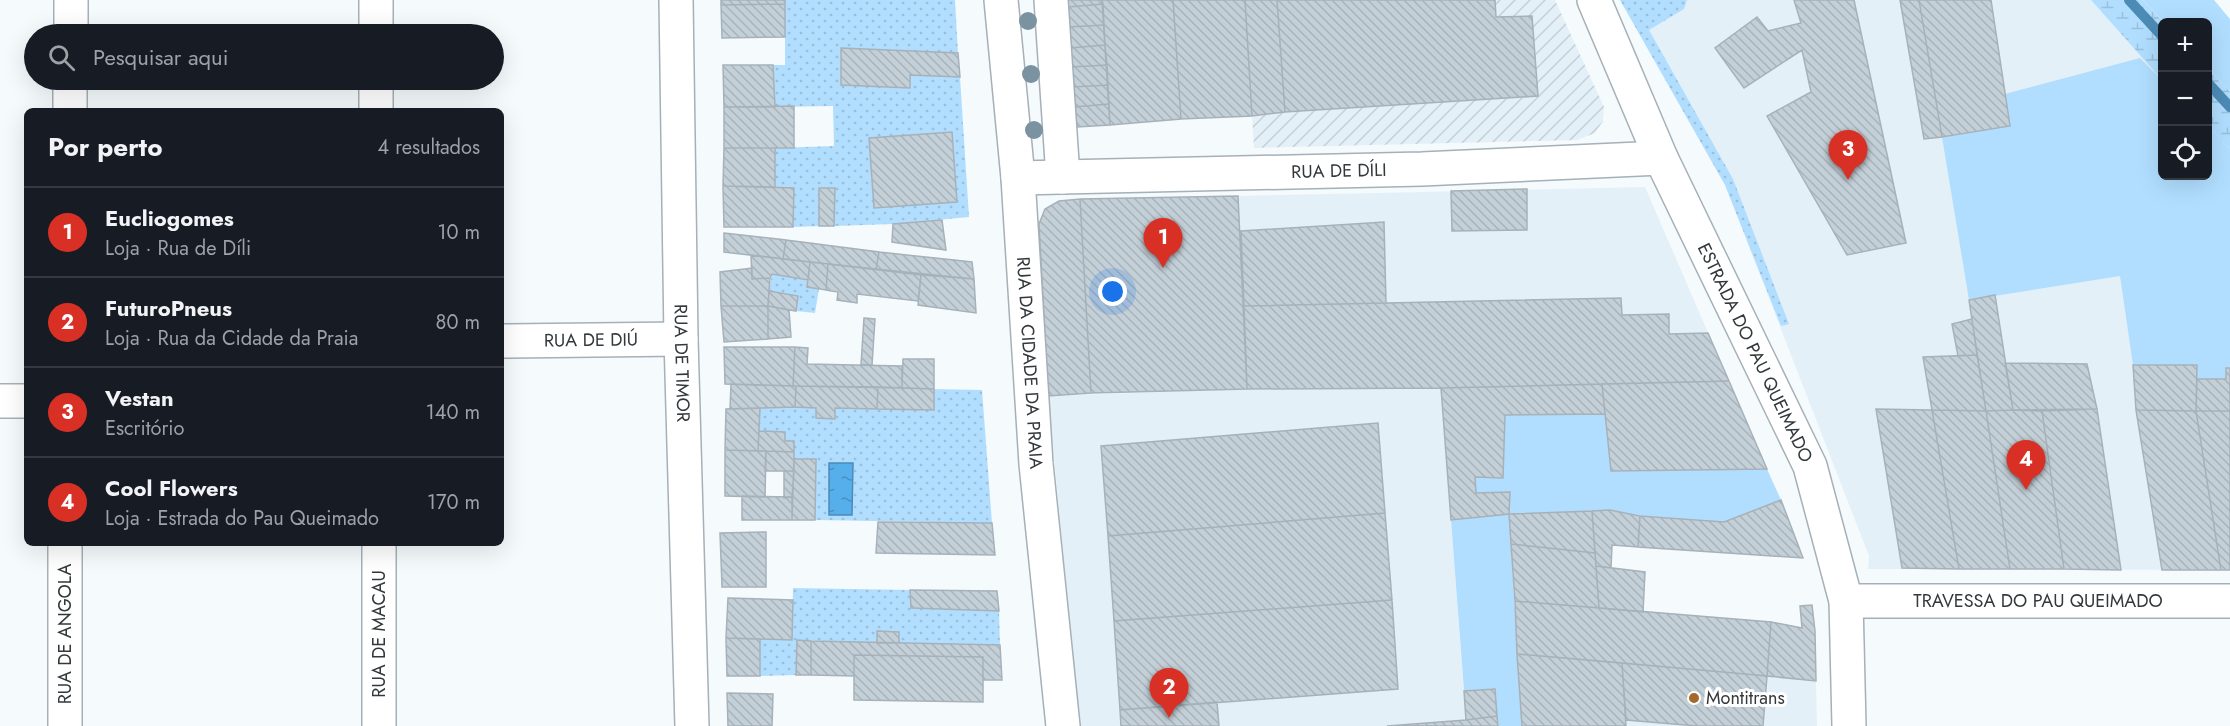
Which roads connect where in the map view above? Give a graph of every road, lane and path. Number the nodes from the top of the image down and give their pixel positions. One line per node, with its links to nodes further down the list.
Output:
1 (71, 0): 7 (street)
2 (376, 0): 8 (street)
3 (676, 0): 16 (street, RUA DE TIMOR)
4 (1000, 0): 15 (street, RUA DA CIDADE DA PRAIA)
5 (1051, 0): 14 (street)
6 (1594, 0): 13 (street, ESTRADA DO PAU QUEIMADO)
7 (71, 24)
8 (376, 24)
9 (70, 90): 11 (street)
10 (376, 90): 12 (street)
11 (70, 108)
12 (376, 108)
13 (1660, 158): 14 (street, RUA DE DÍLI); 22 (street, ESTRADA DO PAU QUEIMADO)
14 (1064, 177): 15 (street, RUA DE DÍLI)
15 (1018, 178): 27 (street, RUA DA CIDADE DA PRAIA)
16 (681, 339): 17 (street, RUA DE DIÚ); 26 (street, RUA DE TIMOR)
17 (504, 341)
18 (0, 400): 19 (street)
19 (24, 401)
20 (65, 546): 24 (street, RUA DE ANGOLA)
21 (379, 546): 25 (street, RUA DE MACAU)
22 (1846, 600): 23 (street, TRAVESSA DO PAU QUEIMADO); 28 (street, ESTRADA DO PAU QUEIMADO)
23 (2230, 601)
24 (65, 726)
25 (380, 726)
26 (692, 726)
27 (1063, 726)
28 (1849, 726)

